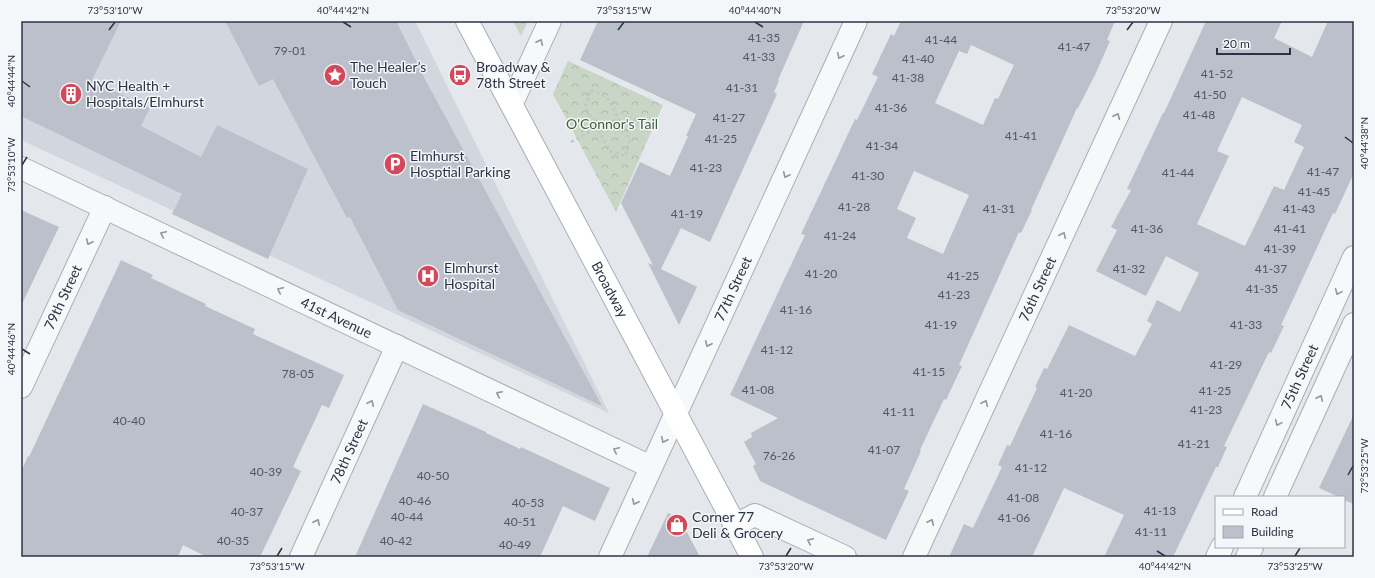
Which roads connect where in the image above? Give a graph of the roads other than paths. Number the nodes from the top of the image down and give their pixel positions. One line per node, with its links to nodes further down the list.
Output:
1 (467, 21): 5 (main road, Broadway)
2 (550, 21): 5 (street, one-way to 2)
3 (856, 21): 12 (street, 77th Street, one-way to 12)
4 (1161, 21): 23 (street, 76th Street, one-way to 4)
5 (512, 103): 12 (main road, Broadway)
6 (21, 168): 7 (street, 41st Avenue)
7 (105, 207): 10 (street, 41st Avenue, one-way to 7); 11 (street, 79th Street, one-way to 11)
8 (1354, 257): 14 (street, 75th Street, one-way to 14)
9 (1354, 324): 15 (street, 75th Street, one-way to 9)
10 (397, 346): 13 (street, 41st Avenue, one-way to 10); 19 (street, 78th Street, one-way to 10)
11 (21, 387)
12 (676, 414): 13 (street, 77th Street, one-way to 13); 16 (main road, Broadway)
13 (652, 467): 20 (street, 77th Street, one-way to 20)
14 (1245, 496)
15 (1275, 496)
16 (734, 524): 21 (main road, Broadway); 22 (street, one-way to 16)
17 (1222, 548): 24 (street)
18 (1252, 548): 25 (street)
19 (301, 557)
20 (610, 557)
21 (752, 557)
22 (845, 557)
23 (914, 557)
24 (1217, 557)
25 (1247, 557)

